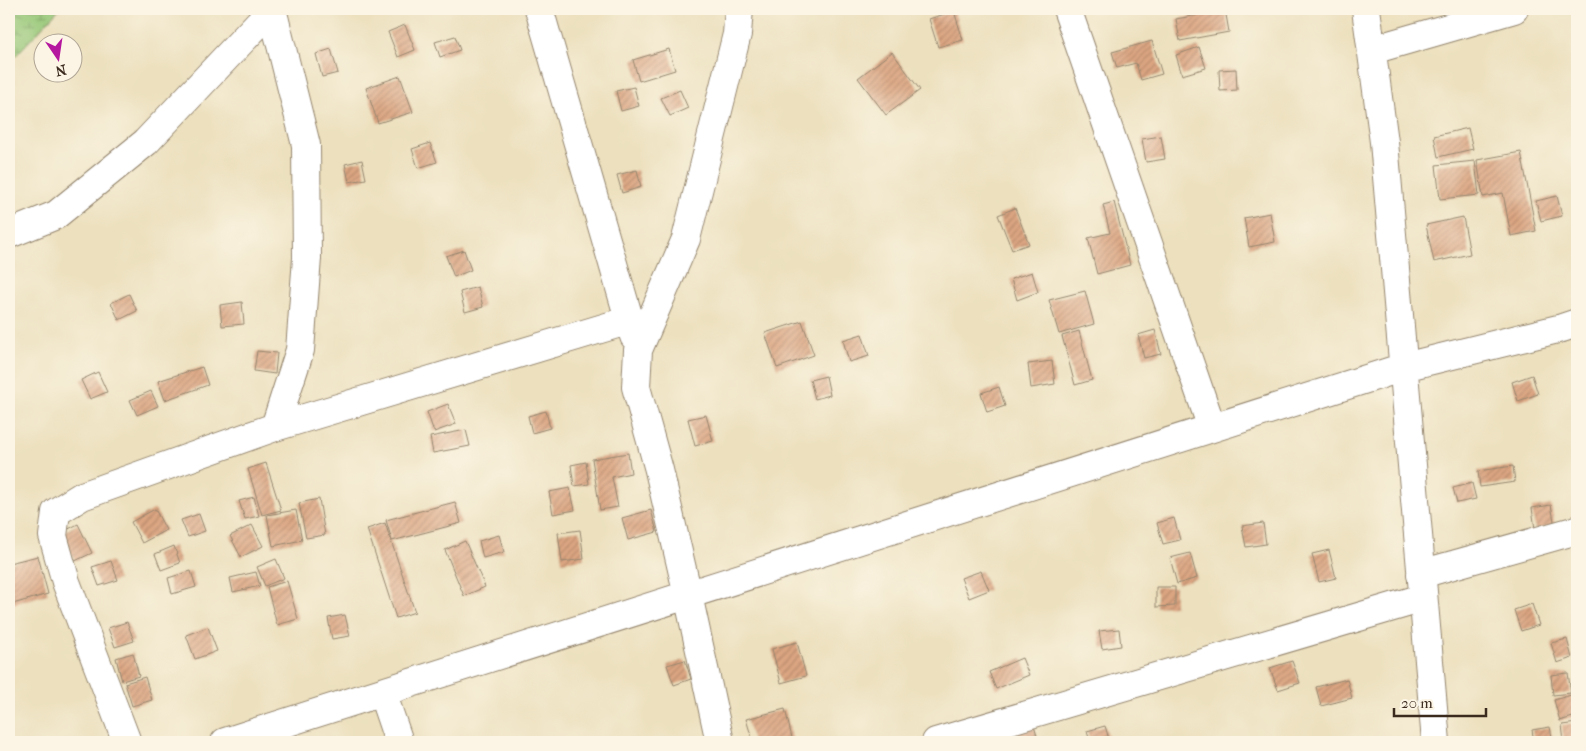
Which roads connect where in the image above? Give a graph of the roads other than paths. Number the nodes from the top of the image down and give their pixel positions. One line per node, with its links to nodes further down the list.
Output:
1 (272, 9): 8 (street); 13 (street)
2 (539, 9): 9 (street)
3 (739, 9): 11 (street)
4 (1067, 9): 14 (street)
5 (1366, 9): 7 (street)
6 (1514, 9): 7 (street)
7 (1372, 50): 12 (street)
8 (9, 234)
9 (630, 320): 11 (street); 13 (street)
10 (1577, 323): 12 (street)
11 (638, 350): 17 (street)
12 (1404, 367): 14 (street); 16 (street)
13 (275, 427): 19 (street)
14 (1212, 428): 17 (street)
15 (1577, 530): 16 (street)
16 (1422, 586): 23 (street); 24 (street)
17 (688, 594): 18 (street); 22 (street)
18 (382, 692): 20 (street); 21 (street)
19 (127, 742)
20 (225, 742)
21 (399, 742)
22 (720, 742)
23 (936, 742)
24 (1436, 742)

